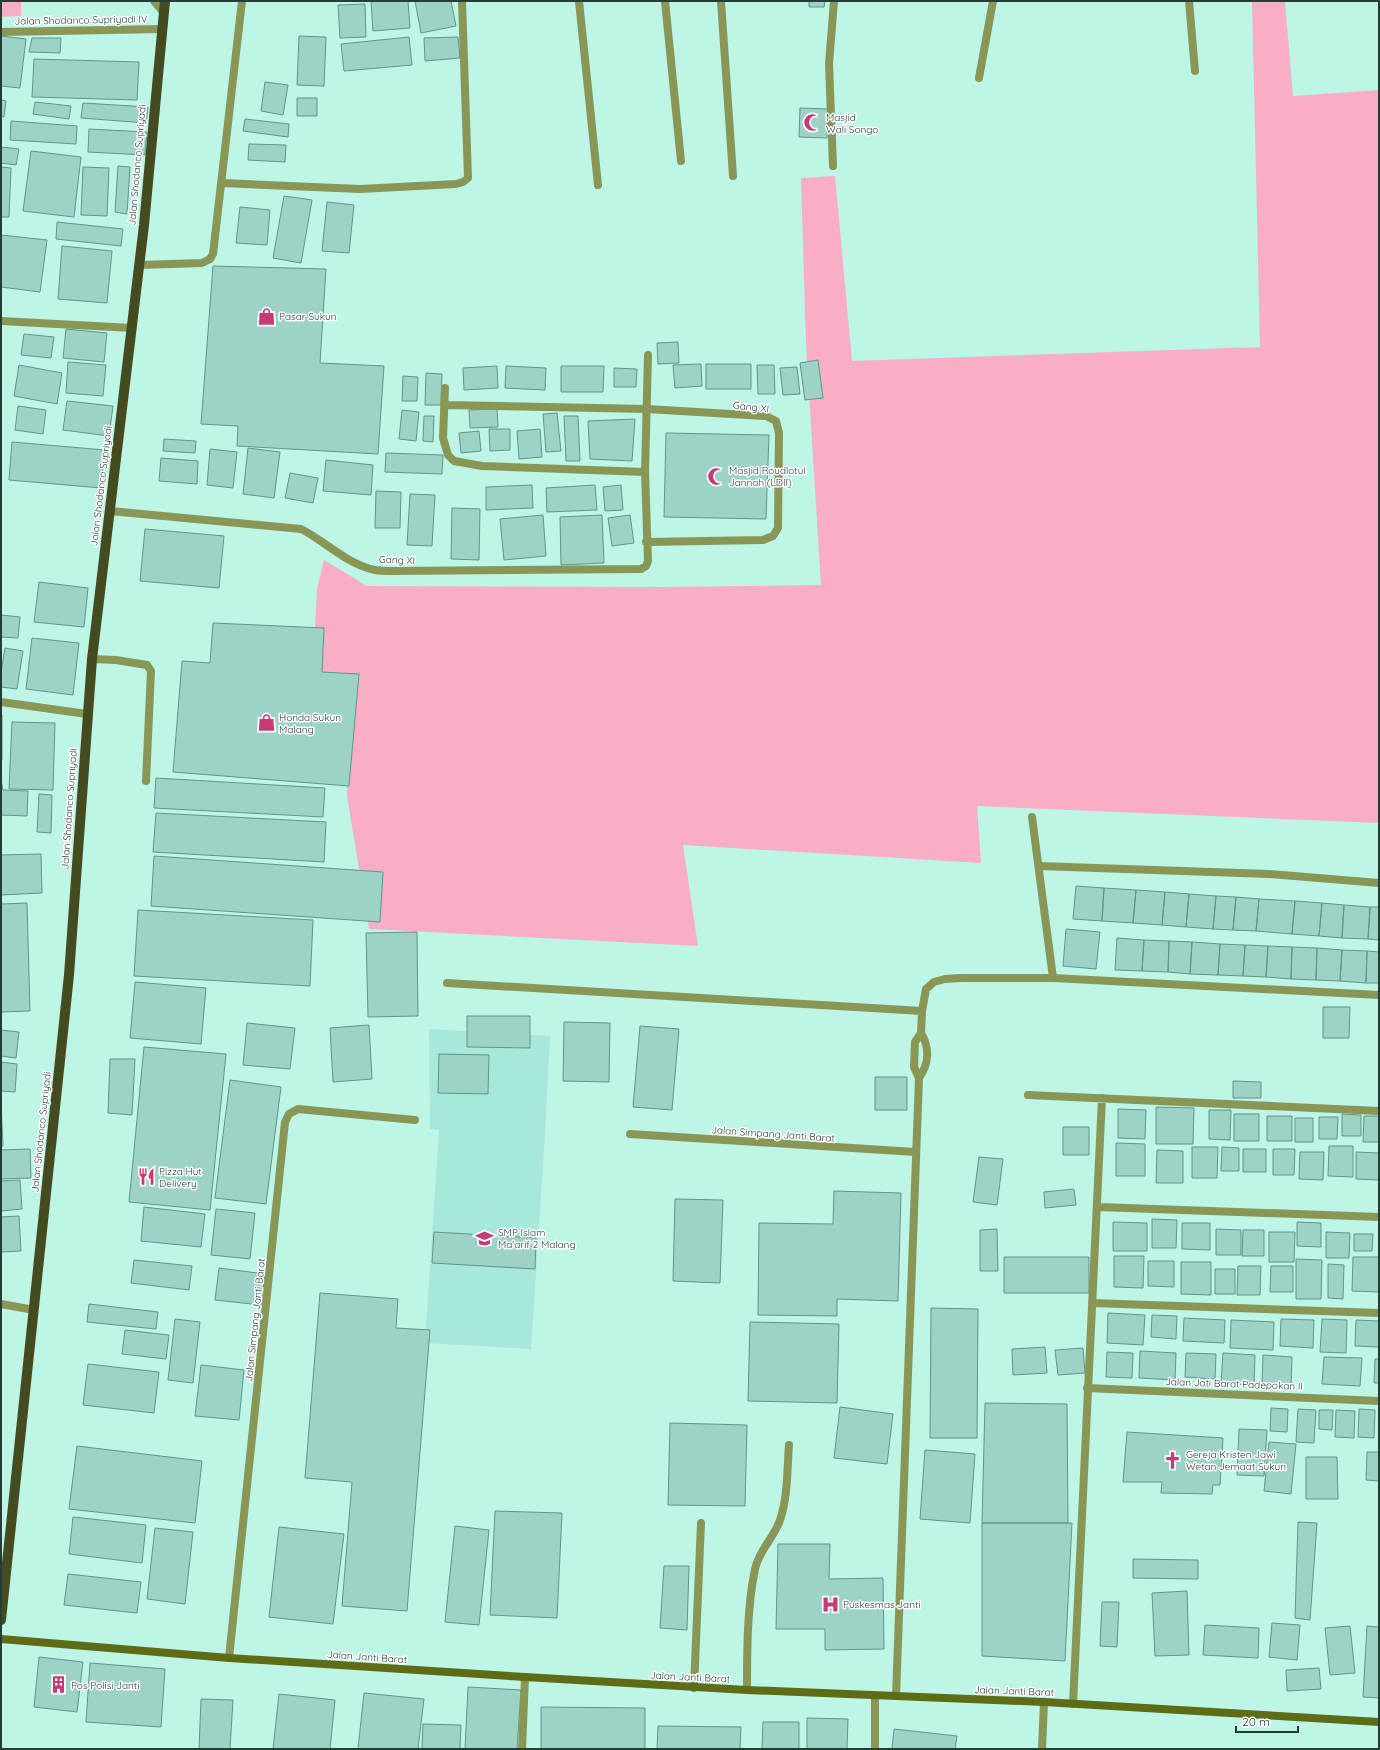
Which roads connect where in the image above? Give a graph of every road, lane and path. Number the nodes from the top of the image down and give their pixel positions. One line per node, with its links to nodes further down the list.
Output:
1 (154, 1): 11 (street)
2 (165, 1): 11 (main road, Jalan Shodanco Supriyadi)
3 (242, 1): 19 (street)
4 (462, 1): 19 (street)
5 (579, 1): 20 (street)
6 (665, 1): 16 (street)
7 (720, 1): 18 (street)
8 (834, 1): 17 (street)
9 (993, 1): 15 (street)
10 (1189, 1): 14 (street)
11 (164, 13): 12 (main road, Jalan Shodanco Supriyadi)
12 (162, 28): 13 (street, Jalan Shodanco Supriyadi IV); 21 (main road, Jalan Shodanco Supriyadi)
13 (1, 32)
14 (1195, 71)
15 (979, 78)
16 (681, 161)
17 (833, 166)
18 (733, 176)
19 (222, 183): 21 (street)
20 (598, 185)
21 (139, 266): 23 (main road, Jalan Shodanco Supriyadi)
22 (1, 321): 23 (street)
23 (132, 328): 29 (main road, Jalan Shodanco Supriyadi)
24 (648, 355): 27 (street, Gang XI)
25 (445, 388): 26 (street)
26 (445, 405): 27 (street); 28 (street)
27 (646, 409): 28 (street, Gang XI); 30 (street, Gang XI)
28 (645, 472): 30 (street, Gang XI)
29 (110, 511): 30 (street, Gang XI); 31 (main road, Jalan Shodanco Supriyadi)
30 (646, 542)
31 (92, 659): 33 (main road, Jalan Shodanco Supriyadi); 34 (street)
32 (1, 702): 33 (street)
33 (87, 714): 54 (main road, Jalan Shodanco Supriyadi)
34 (146, 781)
35 (1032, 816): 36 (street)
36 (1038, 866): 37 (street); 38 (street)
37 (1379, 883)
38 (1053, 978): 40 (street); 41 (street)
39 (448, 983): 41 (street)
40 (1379, 995)
41 (922, 1011): 42 (street)
42 (921, 1033): 43 (street); 43 (street)
43 (919, 1078): 49 (street)
44 (1028, 1095): 45 (street)
45 (1102, 1098): 46 (street); 50 (street)
46 (1379, 1111)
47 (415, 1120): 62 (street, Jalan Simpang Janti Barat)
48 (630, 1134): 49 (street, Jalan Simpang Janti Barat)
49 (915, 1152): 67 (street)
50 (1098, 1207): 51 (street); 52 (street)
51 (1379, 1216)
52 (1092, 1303): 55 (street); 56 (street)
53 (1, 1304): 54 (street)
54 (34, 1310): 60 (main road, Jalan Shodanco Supriyadi)
55 (1379, 1313)
56 (1087, 1388): 57 (street, Jalan Jati Barat Padepokan II); 69 (street)
57 (1379, 1401)
58 (789, 1445): 65 (street)
59 (701, 1523): 64 (street)
60 (1, 1620)
61 (1, 1639): 62 (street, Jalan Janti Barat)
62 (229, 1658): 63 (street, Jalan Janti Barat)
63 (525, 1678): 64 (street, Jalan Janti Barat); 71 (street)
64 (694, 1688): 65 (street, Jalan Janti Barat)
65 (747, 1690): 66 (street, Jalan Janti Barat)
66 (876, 1696): 67 (street, Jalan Janti Barat); 72 (street)
67 (896, 1696): 68 (street, Jalan Janti Barat)
68 (1044, 1702): 69 (street, Jalan Janti Barat); 73 (street)
69 (1073, 1704): 70 (street, Jalan Janti Barat)
70 (1379, 1722)
71 (522, 1749)
72 (874, 1749)
73 (1042, 1749)

